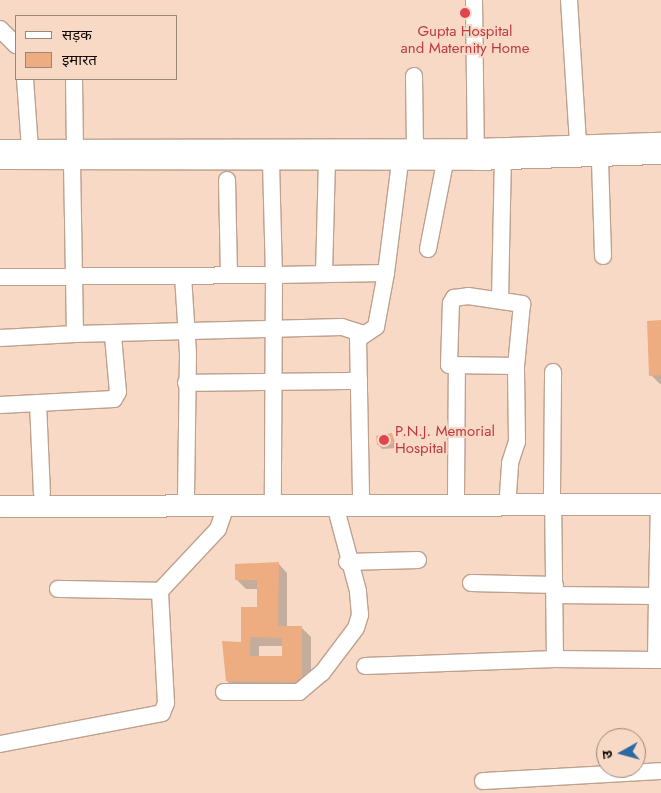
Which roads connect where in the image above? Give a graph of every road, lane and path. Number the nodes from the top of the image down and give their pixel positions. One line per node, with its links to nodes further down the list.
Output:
1 (474, 0): 14 (street)
2 (569, 0): 9 (street)
3 (0, 29): 4 (street)
4 (15, 44)
5 (414, 76): 12 (street)
6 (25, 80): 11 (street)
7 (74, 80): 13 (street)
8 (661, 141): 9 (street)
9 (578, 145): 14 (street)
10 (0, 148): 11 (street)
11 (30, 148): 13 (street)
12 (415, 148): 13 (street); 14 (street)
13 (74, 154): 17 (street); 19 (street); 32 (street)
14 (476, 155): 18 (street); 22 (street)
15 (661, 156): 16 (street)
16 (600, 160): 18 (street); 25 (street)
17 (0, 161)
18 (503, 161): 33 (street)
19 (271, 162): 20 (street); 27 (street)
20 (327, 162): 21 (street); 28 (street)
21 (400, 162): 22 (street); 26 (street)
22 (445, 162): 24 (street)
23 (227, 180): 29 (street)
24 (428, 249)
25 (604, 256)
26 (386, 273): 28 (street); 36 (street)
27 (274, 274): 28 (street); 29 (street); 34 (street)
28 (324, 274)
29 (229, 275): 30 (street)
30 (183, 276): 32 (street); 35 (street)
31 (0, 277): 32 (street)
32 (72, 277): 37 (street)
33 (500, 299): 40 (street); 41 (street)
34 (273, 328): 35 (street); 36 (street); 44 (street)
35 (186, 330): 38 (street); 45 (street)
36 (361, 333): 43 (street)
37 (75, 334): 38 (street); 39 (street)
38 (113, 336): 46 (street)
39 (0, 338)
40 (516, 366): 41 (street); 53 (street)
41 (456, 367): 52 (street)
42 (553, 372): 55 (street)
43 (358, 382): 44 (street); 51 (street)
44 (273, 383): 45 (street); 50 (street)
45 (186, 384): 54 (street)
46 (38, 403): 47 (street); 49 (street)
47 (0, 405)
48 (0, 493): 49 (main road)
49 (42, 493): 54 (main road)
50 (273, 494): 54 (main road); 56 (main road)
51 (361, 494): 52 (main road); 56 (main road)
52 (456, 494): 53 (main road)
53 (508, 494): 55 (main road)
54 (186, 495)
55 (553, 499): 57 (main road); 58 (main road); 65 (street)
56 (296, 500): 58 (main road); 60 (main road)
57 (660, 500): 67 (street)
58 (335, 505): 62 (street)
59 (0, 506): 60 (main road)
60 (226, 506): 66 (street)
61 (418, 560): 62 (street)
62 (347, 562): 71 (street)
63 (471, 583): 65 (street)
64 (58, 589): 66 (street)
65 (555, 590): 67 (street); 68 (street)
66 (160, 591): 72 (street)
67 (659, 596): 69 (street)
68 (555, 659): 69 (street); 70 (street)
69 (659, 660)
70 (365, 666)
71 (224, 692)
72 (0, 744)
73 (661, 771): 74 (street)
74 (483, 781)

